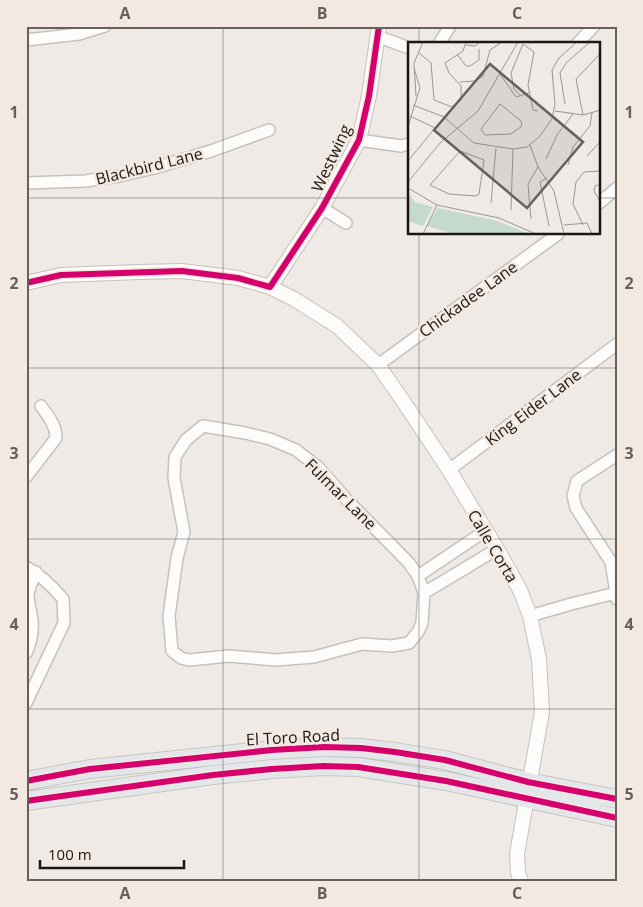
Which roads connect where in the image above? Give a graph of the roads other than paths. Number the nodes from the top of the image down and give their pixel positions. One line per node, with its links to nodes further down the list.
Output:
1 (105, 26): 5 (street)
2 (450, 26): 6 (street)
3 (594, 26): 7 (street)
4 (378, 31): 8 (street); 10 (street, Westwing)
5 (26, 40)
6 (441, 42)
7 (579, 42)
8 (408, 47)
9 (269, 130): 12 (street, Blackbird Lane)
10 (358, 140): 11 (street); 15 (street, Westwing)
11 (408, 144)
12 (26, 183)
13 (617, 188): 14 (street)
14 (600, 202)
15 (322, 208): 16 (street); 19 (street, Westwing)
16 (346, 223)
17 (557, 235): 21 (street, Chickadee Lane)
18 (26, 283): 19 (street, Calle Corta)
19 (270, 287): 21 (street, Calle Corta)
20 (617, 344): 24 (street, King Eider Lane)
21 (378, 365): 24 (street, Calle Corta)
22 (41, 406): 25 (street)
23 (617, 455): 33 (street)
24 (448, 470): 26 (street, Calle Corta)
25 (26, 478)
26 (485, 531): 27 (street, Calle Corta); 28 (street)
27 (497, 549): 31 (street); 34 (street, Calle Corta)
28 (435, 565): 30 (street); 31 (street)
29 (31, 570): 35 (street); 36 (street)
30 (418, 576): 32 (street); 32 (street, Fulmar Lane)
31 (444, 580): 32 (street)
32 (424, 593)
33 (616, 596): 34 (street)
34 (530, 616): 38 (street, Calle Corta)
35 (26, 653)
36 (26, 703)
37 (26, 781): 38 (main road, El Toro Road)
38 (527, 790): 39 (main road, El Toro Road); 40 (main road, El Toro Road); 41 (main road, El Toro Road); 42 (street, Calle Corta)
39 (617, 799)
40 (26, 801)
41 (617, 818)
42 (521, 881)

